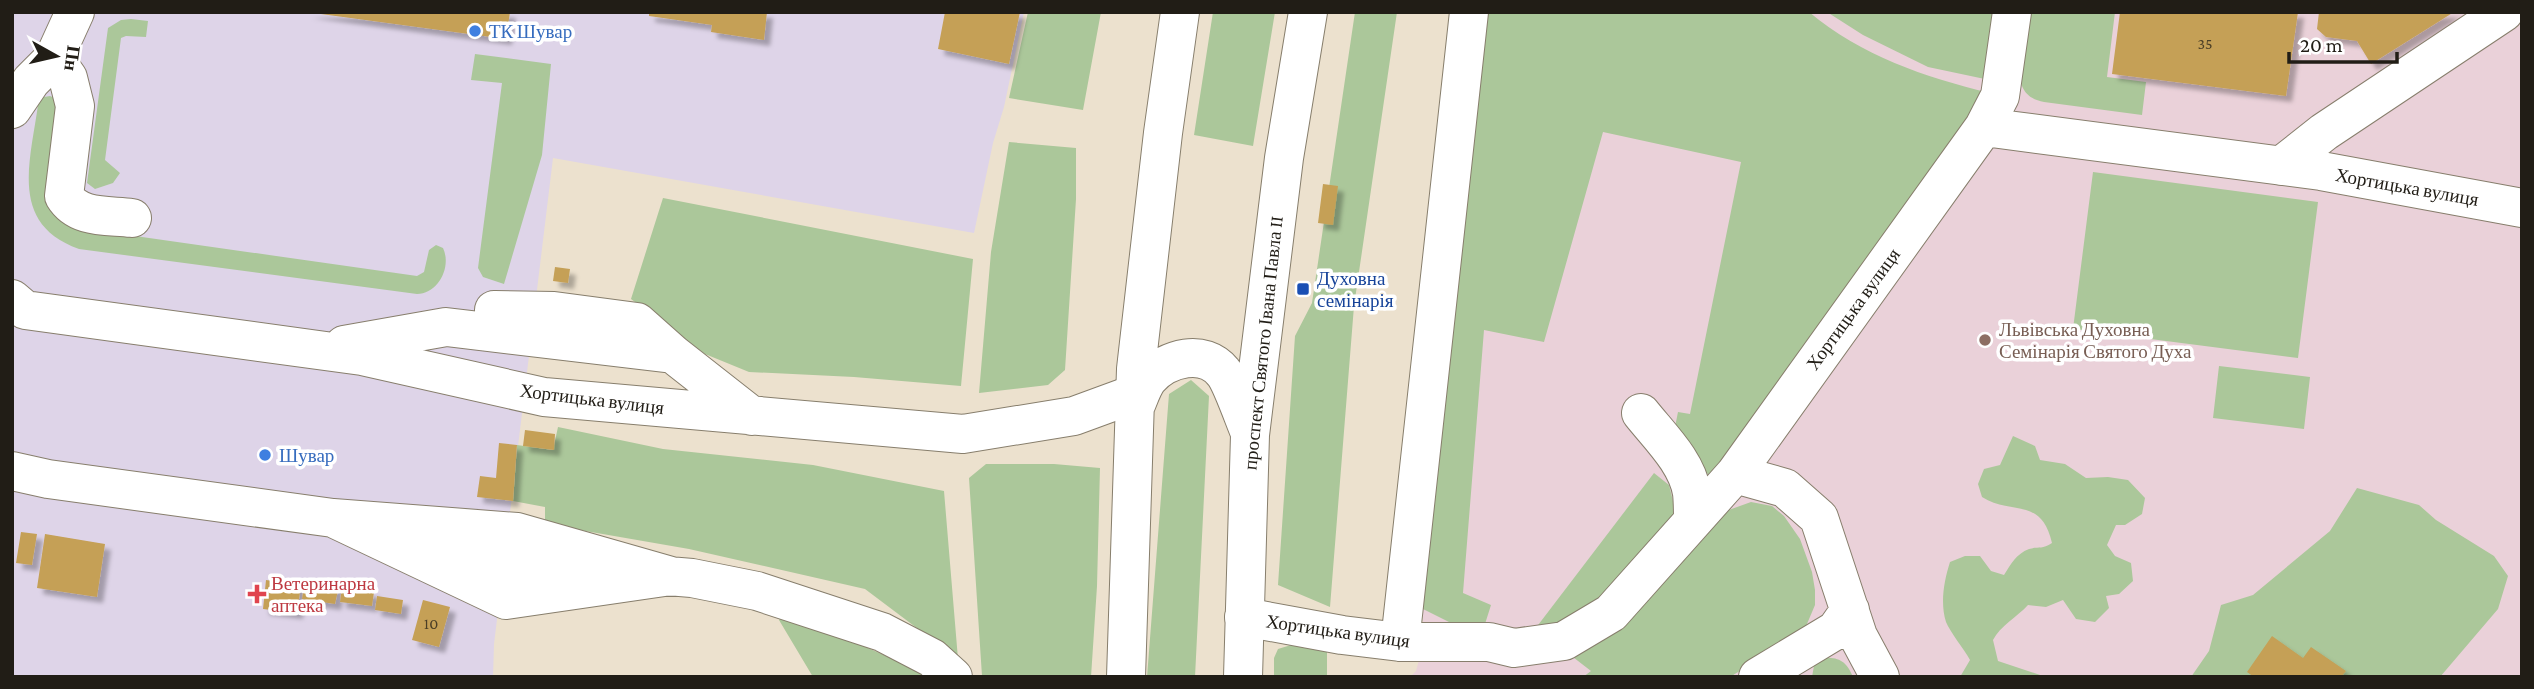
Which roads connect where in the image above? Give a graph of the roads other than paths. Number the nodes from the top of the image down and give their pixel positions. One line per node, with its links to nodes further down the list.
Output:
1 (75, 12): 7 (street)
2 (1180, 12): 17 (street)
3 (1308, 12): 20 (street, проспект Святого Івана Павла II)
4 (1469, 12): 28 (street)
5 (2012, 12): 9 (street)
6 (2504, 12): 10 (street)
7 (54, 58): 8 (street); 12 (street)
8 (14, 103)
9 (1984, 127): 10 (street, Хортицька вулиця); 21 (street, Хортицька вулиця)
10 (2281, 166): 11 (street, Хортицька вулиця)
11 (2522, 208)
12 (132, 218)
13 (15, 315): 15 (street, Хортицька вулиця)
14 (444, 339): 15 (street); 16 (street); 16 (street)
15 (318, 350): 19 (street, Хортицька вулиця)
16 (707, 382): 19 (street)
17 (1134, 400): 19 (street, Хортицька вулиця); 20 (street); 30 (street)
18 (1641, 413): 24 (street)
19 (752, 416)
20 (1250, 435): 27 (street, проспект Святого Івана Павла II)
21 (1735, 474): 24 (street, Хортицька вулиця); 26 (street)
22 (30, 475): 23 (street)
23 (333, 518): 25 (street); 25 (street)
24 (1693, 521): 28 (street, Хортицька вулиця)
25 (671, 576): 29 (street)
26 (1850, 610): 32 (street); 33 (street)
27 (1244, 617): 28 (street, Хортицька вулиця); 31 (street, проспект Святого Івана Павла II)
28 (1400, 642)
29 (953, 677)
30 (1126, 677)
31 (1243, 677)
32 (1758, 677)
33 (1880, 677)

